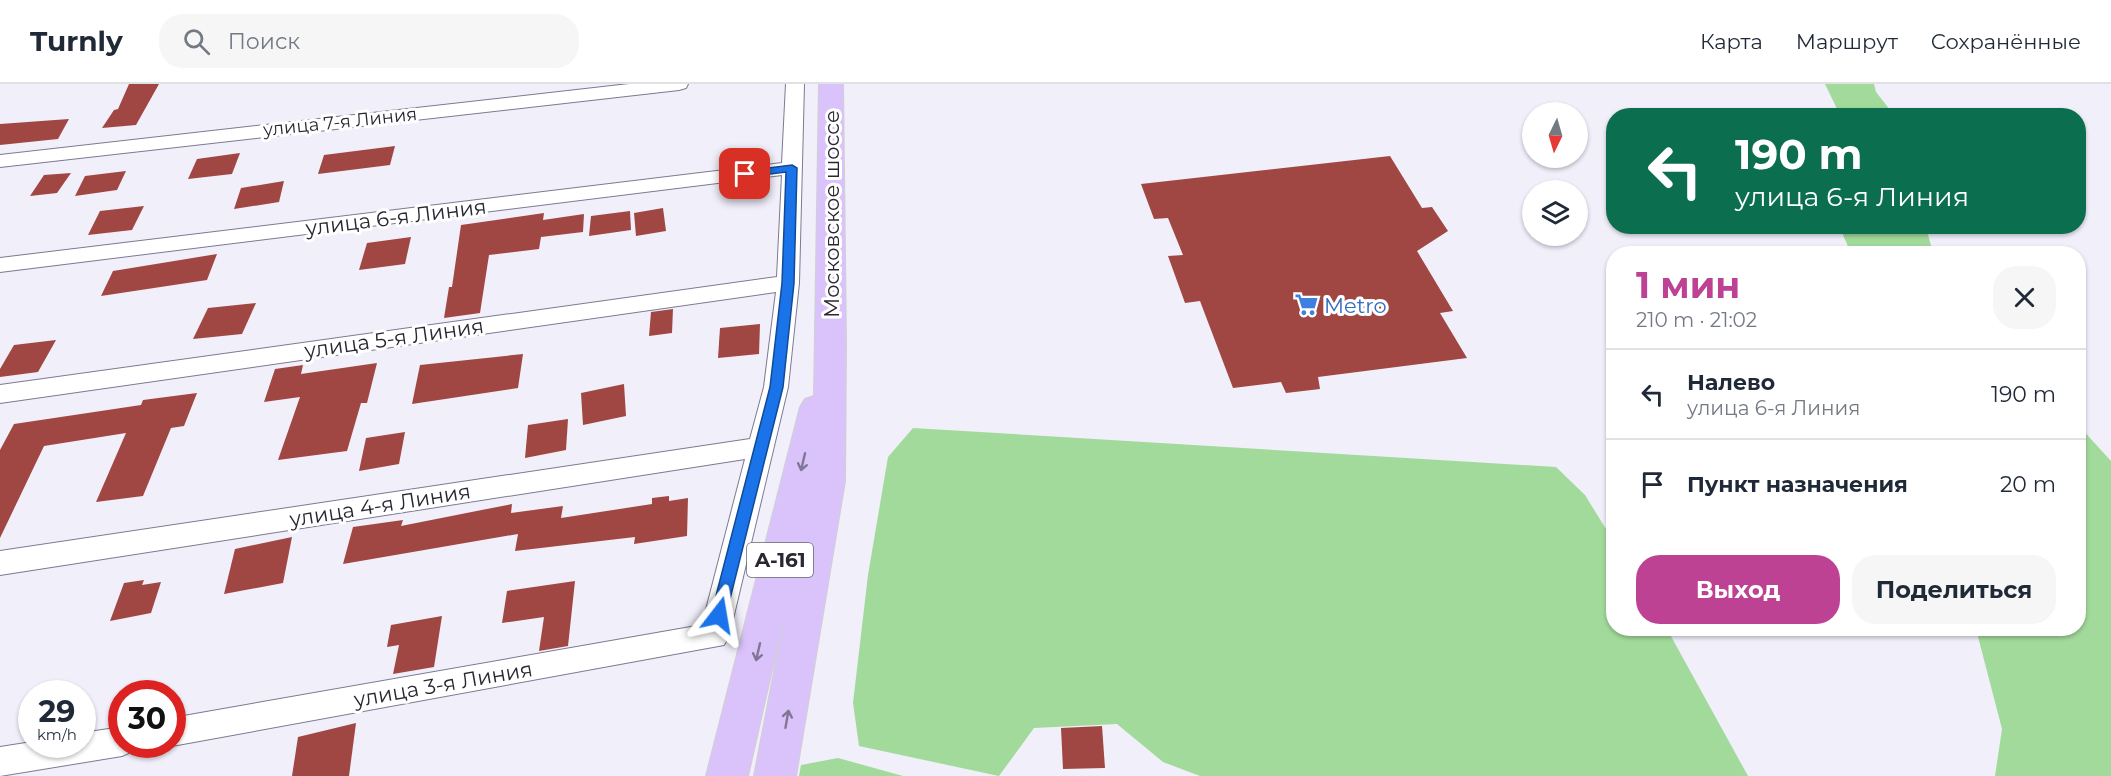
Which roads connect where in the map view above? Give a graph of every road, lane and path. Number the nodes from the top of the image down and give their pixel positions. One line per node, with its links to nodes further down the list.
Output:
1 (680, 84): 4 (street, улица 7-я Линия)
2 (795, 84): 5 (street)
3 (831, 84): 8 (highway, Московское шоссе / А-161)
4 (0, 161)
5 (792, 168): 6 (street, улица 6-я Линия); 7 (street)
6 (0, 265)
7 (788, 283): 9 (street, улица 5-я Линия); 10 (street)
8 (831, 344): 15 (highway, А-161, one-way to 15); 16 (highway, А-161, one-way to 8)
9 (0, 394)
10 (760, 447): 11 (street, улица 4-я Линия); 12 (street, улица 3-я Линия)
11 (0, 563)
12 (186, 730)
13 (108, 743): 14 (street)
14 (0, 762)
15 (727, 776)
16 (775, 776)

